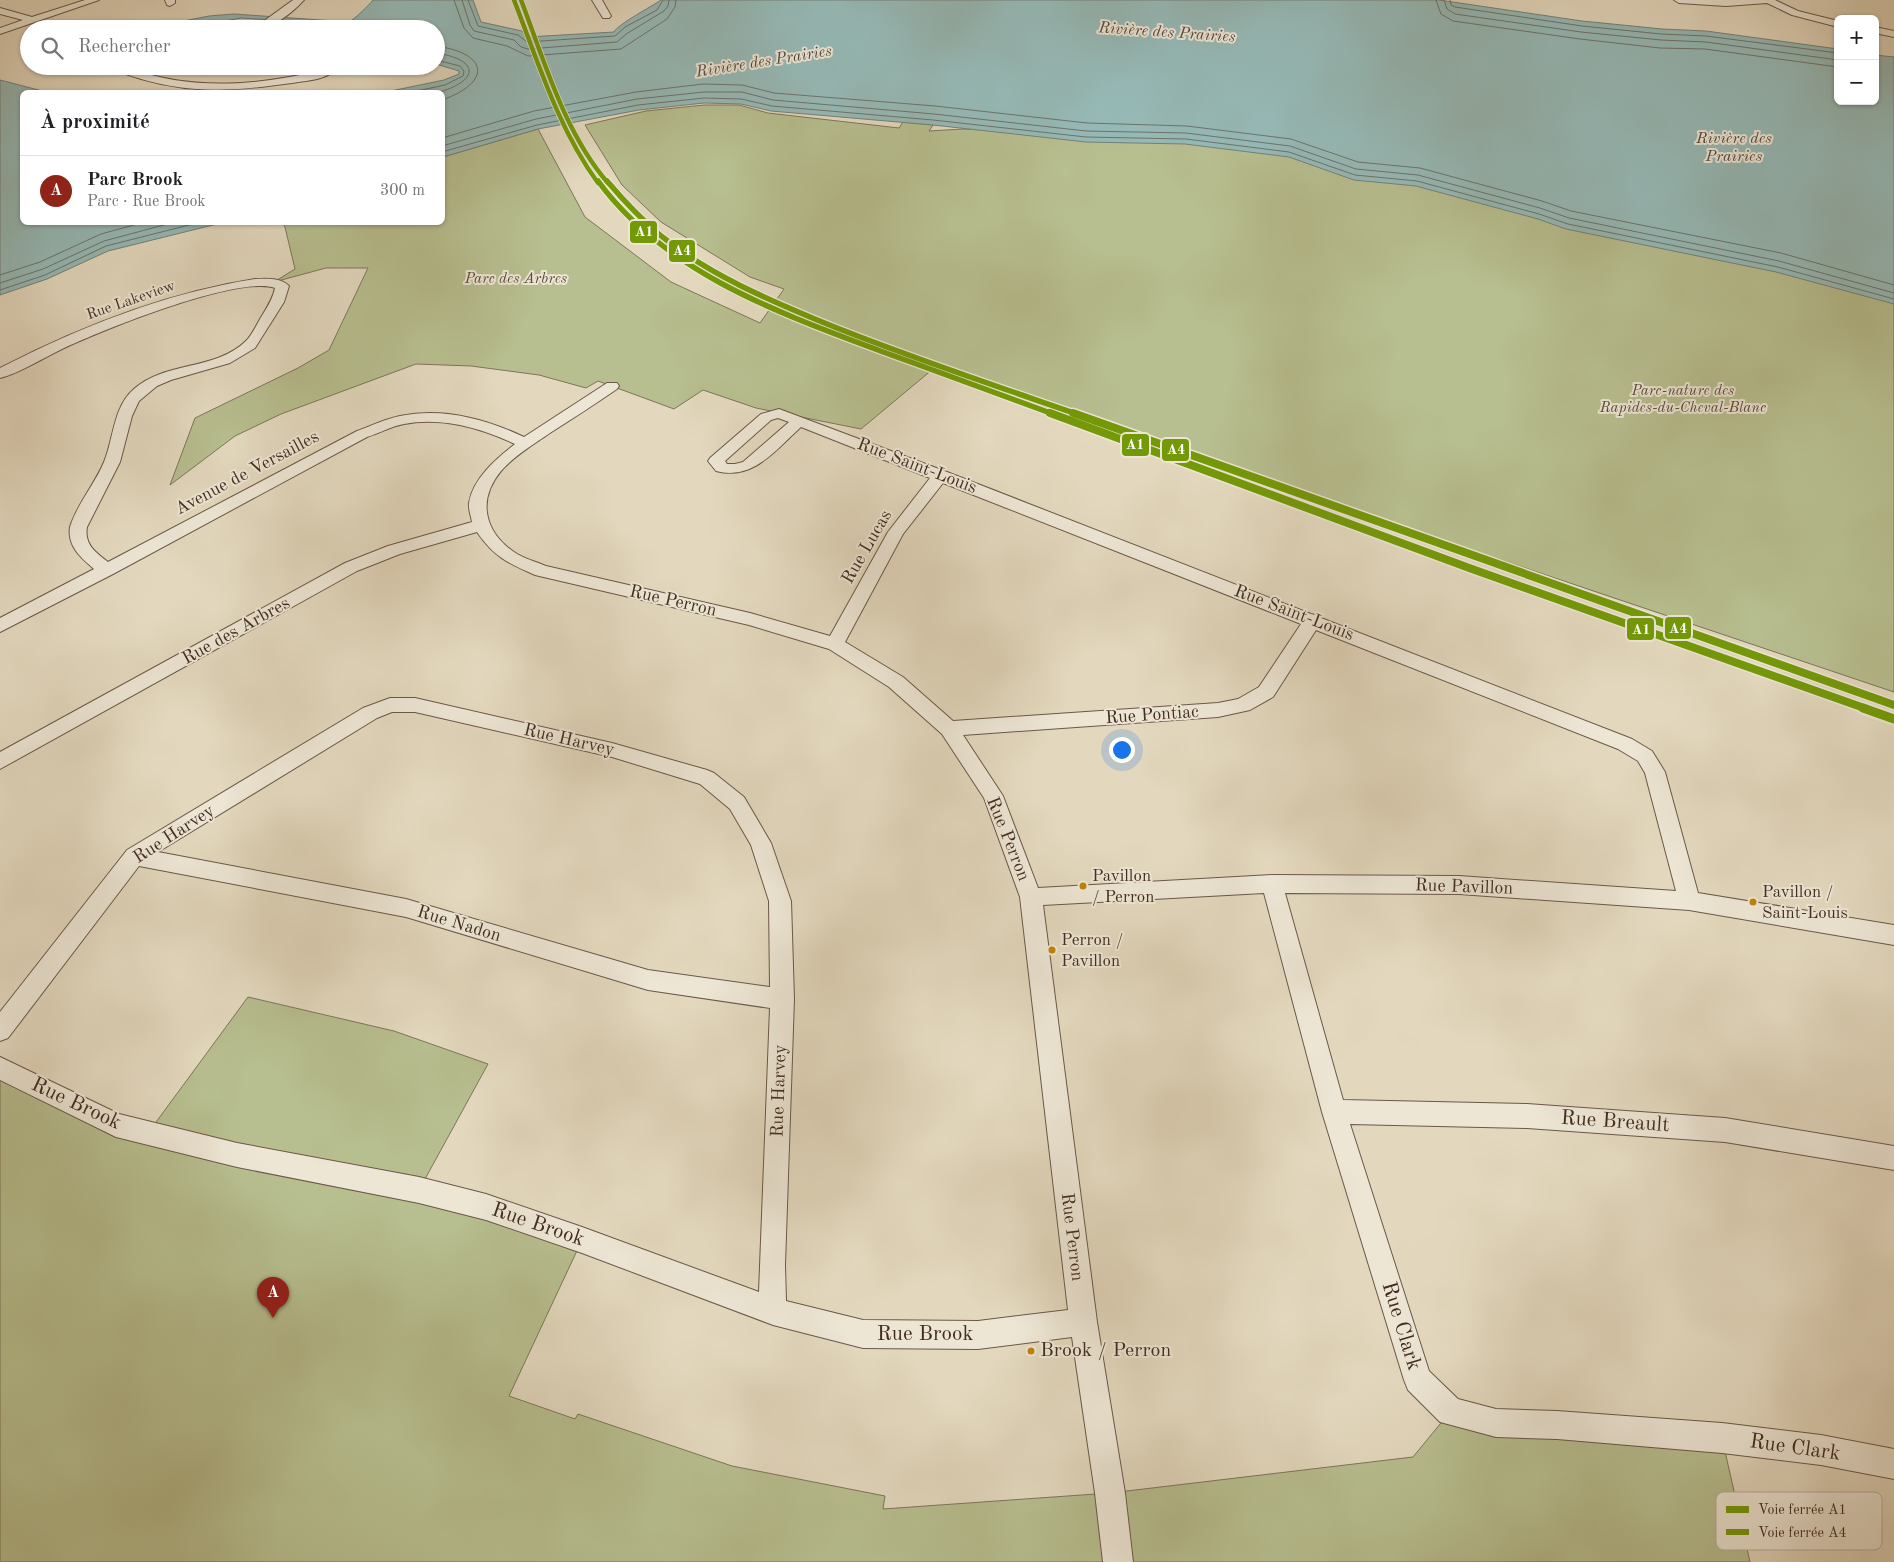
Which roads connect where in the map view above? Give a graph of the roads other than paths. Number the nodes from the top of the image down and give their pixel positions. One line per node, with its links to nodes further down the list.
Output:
1 (94, 0): 6 (street)
2 (299, 0): 11 (street)
3 (597, 0): 9 (street)
4 (1679, 0): 5 (street)
5 (1768, 0): 12 (street)
6 (58, 11): 8 (street); 10 (street)
7 (0, 12): 10 (street)
8 (76, 16)
9 (606, 16)
10 (32, 20)
11 (273, 20)
12 (1834, 23)
13 (20, 24): 14 (street)
14 (0, 31)
15 (1879, 31): 16 (street)
16 (1894, 34)
17 (135, 75): 18 (street)
18 (317, 75)
19 (0, 374): 25 (street, Rue Lakeview)
20 (612, 386): 22 (street, Rue Perron)
21 (799, 420): 21 (street, Rue Saint-Louis); 23 (street, Rue Saint-Louis)
22 (525, 442): 24 (street, Rue Perron); 25 (street, Avenue de Versailles)
23 (941, 475): 26 (street, Rue Saint-Louis); 28 (street, Rue Lucas)
24 (481, 525): 28 (street, Rue Perron); 30 (street, Rue des Arbres)
25 (107, 570): 27 (street, Avenue de Versailles)
26 (1313, 620): 29 (street, Rue Pontiac); 34 (street, Rue Saint-Louis)
27 (0, 626)
28 (835, 644): 29 (street, Rue Perron)
29 (949, 729): 33 (street, Rue Perron)
30 (0, 760)
31 (134, 856): 36 (street, Rue Nadon); 36 (street, Rue Harvey); 37 (street, Rue Harvey)
32 (1272, 884): 33 (street, Rue Pavillon); 34 (street, Rue Pavillon); 39 (street, Rue Clark)
33 (1030, 896): 42 (street, Rue Perron)
34 (1689, 901): 35 (street, Rue Pavillon)
35 (1894, 935)
36 (782, 999): 41 (street, Rue Harvey)
37 (0, 1030)
38 (0, 1068): 41 (street, Rue Brook)
39 (1334, 1112): 40 (street, Rue Breault); 43 (street, Rue Clark)
40 (1894, 1158)
41 (773, 1311): 42 (street, Rue Brook)
42 (1083, 1322): 44 (street, Rue Perron)
43 (1894, 1464)
44 (1118, 1562)

